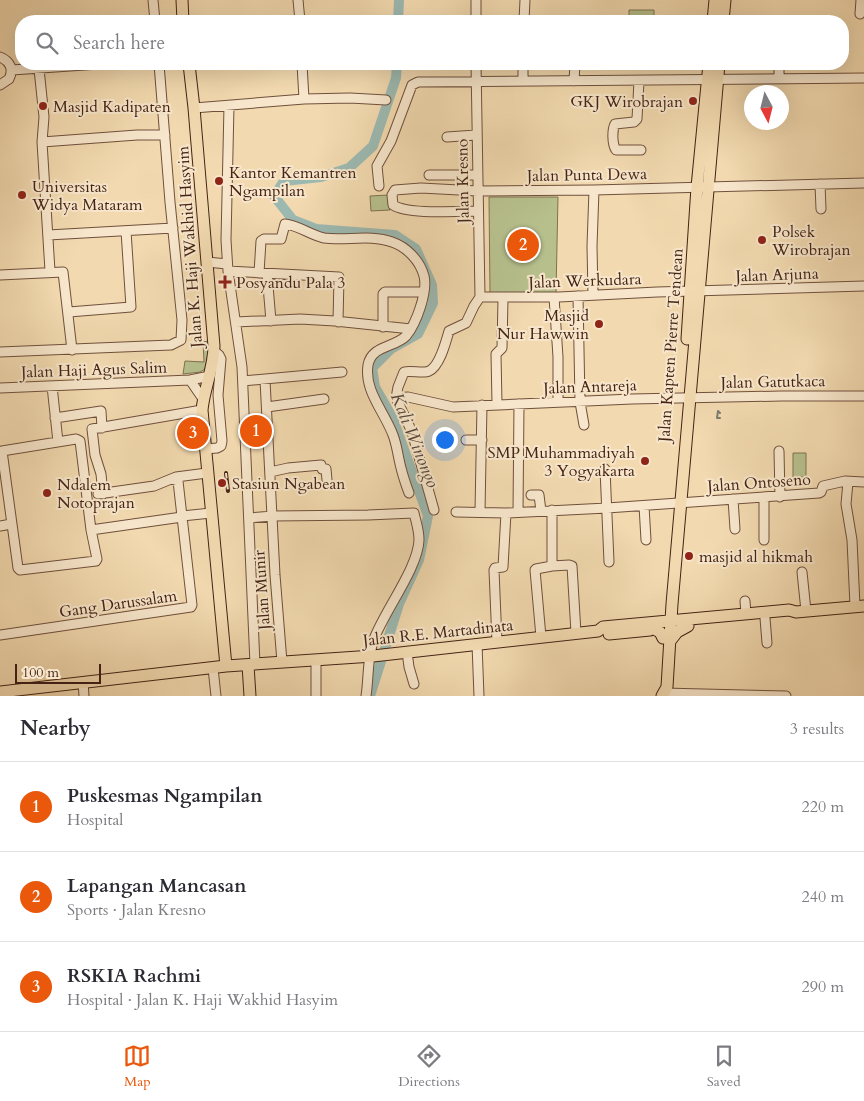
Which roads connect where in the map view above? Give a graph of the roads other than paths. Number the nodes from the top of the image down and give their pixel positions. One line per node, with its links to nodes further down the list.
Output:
1 (153, 0): 10 (street)
2 (182, 0): 11 (main road)
3 (298, 0): 12 (street)
4 (476, 0): 13 (street)
5 (524, 0): 14 (street)
6 (715, 0): 15 (main road)
7 (725, 0): 16 (main road)
8 (860, 0): 9 (street)
9 (860, 14)
10 (154, 15)
11 (183, 15)
12 (299, 15)
13 (476, 15)
14 (524, 15)
15 (714, 15)
16 (724, 15)
17 (0, 57): 18 (street)
18 (12, 70): 19 (street); 37 (street)
19 (15, 70)
20 (39, 70): 45 (street)
21 (159, 70): 42 (street)
22 (190, 70): 41 (main road, Jalan K. Haji Wakhid Hasyim)
23 (302, 70): 38 (street)
24 (476, 70): 36 (street, Jalan Kresno)
25 (523, 70): 33 (street)
26 (575, 70): 34 (street)
27 (711, 70): 32 (main road, Jalan Kapten Pierre Tendean)
28 (717, 70): 32 (main road, Jalan Kapten Pierre Tendean)
29 (779, 70): 30 (street)
30 (780, 78): 31 (street); 32 (street)
31 (864, 78)
32 (713, 79): 35 (street); 52 (main road, Jalan Kapten Pierre Tendean)
33 (523, 81): 34 (street); 36 (street)
34 (574, 81): 35 (street)
35 (639, 81): 46 (street)
36 (476, 82): 43 (street, Jalan Kresno); 51 (street)
37 (0, 85)
38 (304, 99): 39 (street); 40 (street)
39 (386, 100)
40 (229, 106): 41 (street); 61 (street)
41 (194, 108): 60 (main road, Jalan K. Haji Wakhid Hasyim)
42 (164, 135): 45 (street); 57 (street)
43 (476, 136): 44 (street); 48 (street, Jalan Kresno)
44 (447, 137)
45 (42, 142): 59 (street)
46 (641, 150)
47 (429, 175): 48 (street)
48 (477, 175): 54 (street, Jalan Kresno)
49 (864, 183): 50 (street, Jalan Punta Dewa)
50 (820, 184): 52 (street, Jalan Punta Dewa); 55 (street)
51 (379, 186)
52 (703, 187): 53 (street, Jalan Punta Dewa); 67 (main road, Jalan Kapten Pierre Tendean)
53 (594, 190): 54 (street, Jalan Punta Dewa); 68 (street)
54 (478, 191): 56 (street, Jalan Kresno); 56 (street, Jalan Punta Dewa)
55 (821, 209)
56 (478, 211): 71 (street, Jalan Kresno)
57 (173, 228): 58 (street); 79 (street)
58 (126, 231): 59 (street); 73 (street)
59 (48, 234): 62 (street)
60 (207, 262): 61 (street); 80 (main road, Jalan K. Haji Wakhid Hasyim)
61 (228, 267): 63 (street); 75 (street)
62 (50, 271): 64 (street); 73 (street)
63 (263, 274): 66 (street); 74 (street); 76 (street)
64 (0, 275)
65 (864, 286): 67 (street, Jalan Arjuna)
66 (424, 292): 77 (street); 78 (street)
67 (695, 292): 68 (street, Jalan Werkudara); 92 (main road, Jalan Kapten Pierre Tendean)
68 (593, 295): 69 (street, Jalan Werkudara)
69 (578, 296): 70 (street, Jalan Werkudara); 95 (street)
70 (554, 297): 72 (street, Jalan Werkudara); 94 (street)
71 (480, 298): 72 (street, Jalan Werkudara); 91 (street)
72 (503, 298): 96 (street)
73 (68, 312): 79 (street)
74 (271, 320): 75 (street); 76 (street)
75 (236, 322): 86 (street)
76 (338, 322): 77 (street)
77 (384, 327): 78 (street)
78 (410, 329): 116 (street)
79 (72, 350): 81 (street)
80 (214, 351): 84 (main road, Jalan K. Haji Wakhid Hasyim); 89 (street)
81 (0, 352)
82 (342, 372): 85 (street)
83 (190, 380): 84 (street, Jalan Haji Agus Salim); 87 (street, Jalan Haji Agus Salim); 98 (street, Jalan Haji Agus Salim)
84 (209, 380): 89 (street); 98 (main road, Jalan K. Haji Wakhid Hasyim)
85 (265, 380): 86 (street); 100 (street, Jalan Munir)
86 (243, 381): 134 (street)
87 (52, 386): 88 (street, Jalan Haji Agus Salim); 101 (street)
88 (0, 388)
89 (218, 395): 107 (street)
90 (864, 396): 92 (street, Jalan Gatutkaca)
91 (396, 398): 99 (street, Jalan Antareja); 124 (street)
92 (686, 398): 95 (street, Jalan Antareja); 121 (main road, Jalan Kapten Pierre Tendean)
93 (324, 399): 100 (street)
94 (558, 402): 95 (street, Jalan Antareja); 97 (street, Jalan Antareja)
95 (580, 402): 102 (street)
96 (497, 404): 97 (street, Jalan Antareja); 99 (street, Jalan Antareja)
97 (519, 404): 130 (street)
98 (202, 405): 103 (street); 107 (main road, Jalan K. Haji Wakhid Hasyim)
99 (482, 405): 105 (street)
100 (267, 407): 110 (street, Jalan Munir)
101 (55, 418): 103 (street); 106 (street)
102 (584, 425)
103 (102, 428): 112 (street)
104 (466, 440): 105 (street)
105 (482, 440): 128 (street)
106 (58, 442): 135 (street); 138 (street)
107 (205, 450): 111 (main road, Jalan K. Haji Wakhid Hasyim)
108 (779, 451): 118 (street)
109 (605, 469): 123 (street)
110 (270, 472): 113 (street); 133 (street, Jalan Munir)
111 (207, 473): 112 (street); 131 (main road, Jalan K. Haji Wakhid Hasyim)
112 (174, 478): 132 (street, Gang Darussalam)
113 (327, 480)
114 (848, 482): 115 (street, Jalan Ontoseno); 118 (street, Jalan Ontoseno); 146 (street)
115 (864, 482)
116 (410, 493)
117 (532, 495): 125 (street)
118 (780, 497): 119 (street, Jalan Ontoseno)
119 (764, 498): 120 (street, Jalan Ontoseno); 140 (street)
120 (733, 499): 121 (street, Jalan Ontoseno); 137 (street)
121 (677, 503): 122 (street, Jalan Ontoseno); 145 (main road, Jalan Kapten Pierre Tendean)
122 (644, 506): 123 (street, Jalan Ontoseno); 139 (street)
123 (607, 508): 126 (street, Jalan Ontoseno); 141 (street)
124 (434, 510)
125 (541, 510): 126 (street, Jalan Ontoseno); 130 (street, Jalan Ontoseno)
126 (552, 510): 142 (street)
127 (456, 512): 128 (street, Jalan Ontoseno)
128 (480, 512): 129 (street, Jalan Ontoseno)
129 (506, 512): 130 (street, Jalan Ontoseno); 155 (street)
130 (518, 512)
131 (212, 513): 132 (street); 163 (main road, Jalan K. Haji Wakhid Hasyim)
132 (182, 516): 138 (street); 153 (street, Gang Darussalam)
133 (273, 516): 134 (street); 159 (street); 161 (street, Jalan Munir)
134 (249, 518): 162 (street)
135 (11, 524): 136 (street); 138 (street)
136 (0, 526)
137 (735, 529)
138 (91, 530)
139 (646, 540)
140 (764, 540)
141 (608, 562)
142 (552, 566): 152 (street); 154 (street)
143 (802, 572): 147 (street)
144 (745, 601): 148 (street)
145 (668, 606): 150 (main road); 151 (main road, Jalan Kapten Pierre Tendean)
146 (859, 606): 147 (main road, Jalan R.E. Martadinata)
147 (801, 612): 148 (main road, Jalan R.E. Martadinata); 149 (main road, Jalan R.E. Martadinata)
148 (746, 614): 150 (main road, Jalan R.E. Martadinata)
149 (765, 618): 150 (main road, Jalan R.E. Martadinata); 156 (street)
150 (690, 622): 151 (main road, Jalan R.E. Martadinata); 151 (main road)
151 (664, 628): 152 (main road, Jalan R.E. Martadinata); 168 (main road, Jalan Kapten Pierre Tendean)
152 (576, 633): 154 (main road, Jalan R.E. Martadinata)
153 (0, 635)
154 (541, 637): 155 (main road, Jalan R.E. Martadinata)
155 (497, 642): 157 (main road, Jalan R.E. Martadinata)
156 (768, 643)
157 (477, 644): 158 (main road, Jalan R.E. Martadinata); 174 (street)
158 (402, 653): 159 (main road, Jalan R.E. Martadinata); 166 (street)
159 (372, 656): 160 (main road, Jalan R.E. Martadinata); 173 (street)
160 (316, 660): 161 (main road, Jalan R.E. Martadinata); 172 (street)
161 (282, 662): 162 (main road, Jalan R.E. Martadinata)
162 (251, 664): 163 (main road, Jalan R.E. Martadinata); 171 (main road)
163 (226, 666): 164 (main road, Jalan R.E. Martadinata)
164 (213, 668): 165 (main road, Jalan R.E. Martadinata); 170 (street)
165 (82, 682): 167 (main road, Jalan R.E. Martadinata); 169 (street)
166 (414, 684)
167 (0, 692)
168 (663, 694): 175 (street)
169 (84, 696)
170 (216, 696)
171 (250, 696)
172 (316, 696)
173 (366, 696)
174 (479, 696)
175 (786, 696)

